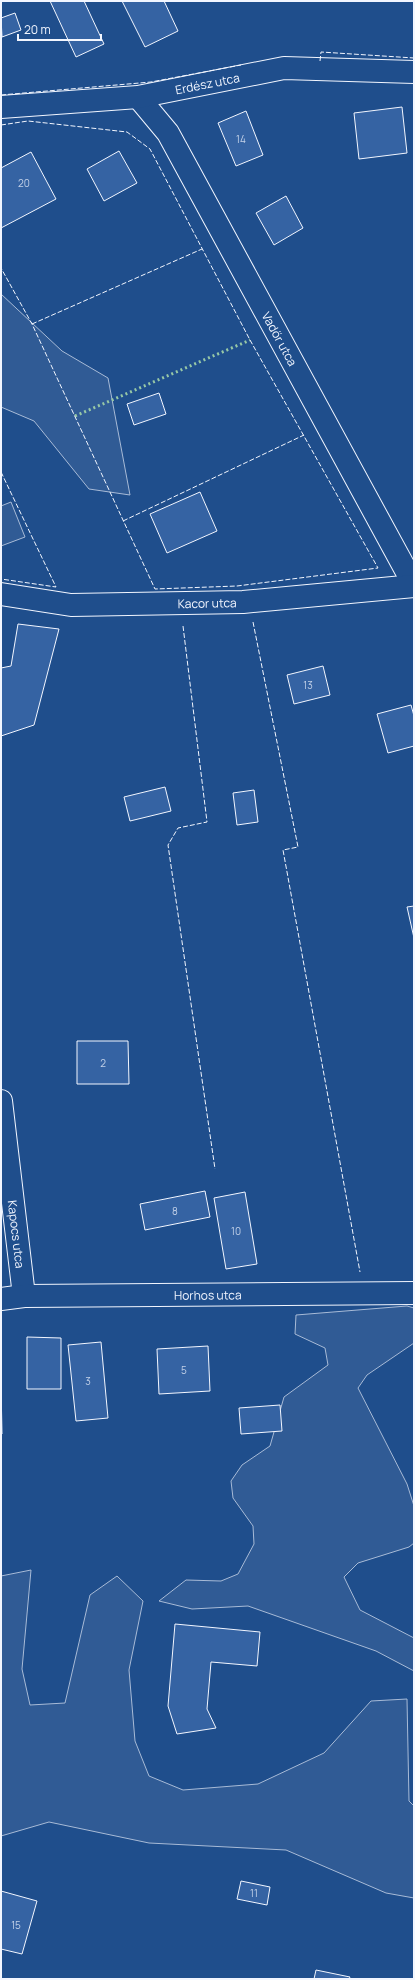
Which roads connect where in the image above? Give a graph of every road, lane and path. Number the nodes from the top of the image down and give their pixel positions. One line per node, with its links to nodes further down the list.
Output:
1 (414, 72): 2 (street, Erdész utca)
2 (138, 97): 3 (street, Erdész utca); 4 (street, Vadőr utca)
3 (1, 108)
4 (414, 585): 5 (street, Kacor utca)
5 (1, 594)
6 (1, 1101): 8 (street, Kapocs utca)
7 (414, 1293): 8 (street, Horhos utca)
8 (24, 1296): 9 (street, Horhos utca)
9 (1, 1299)

